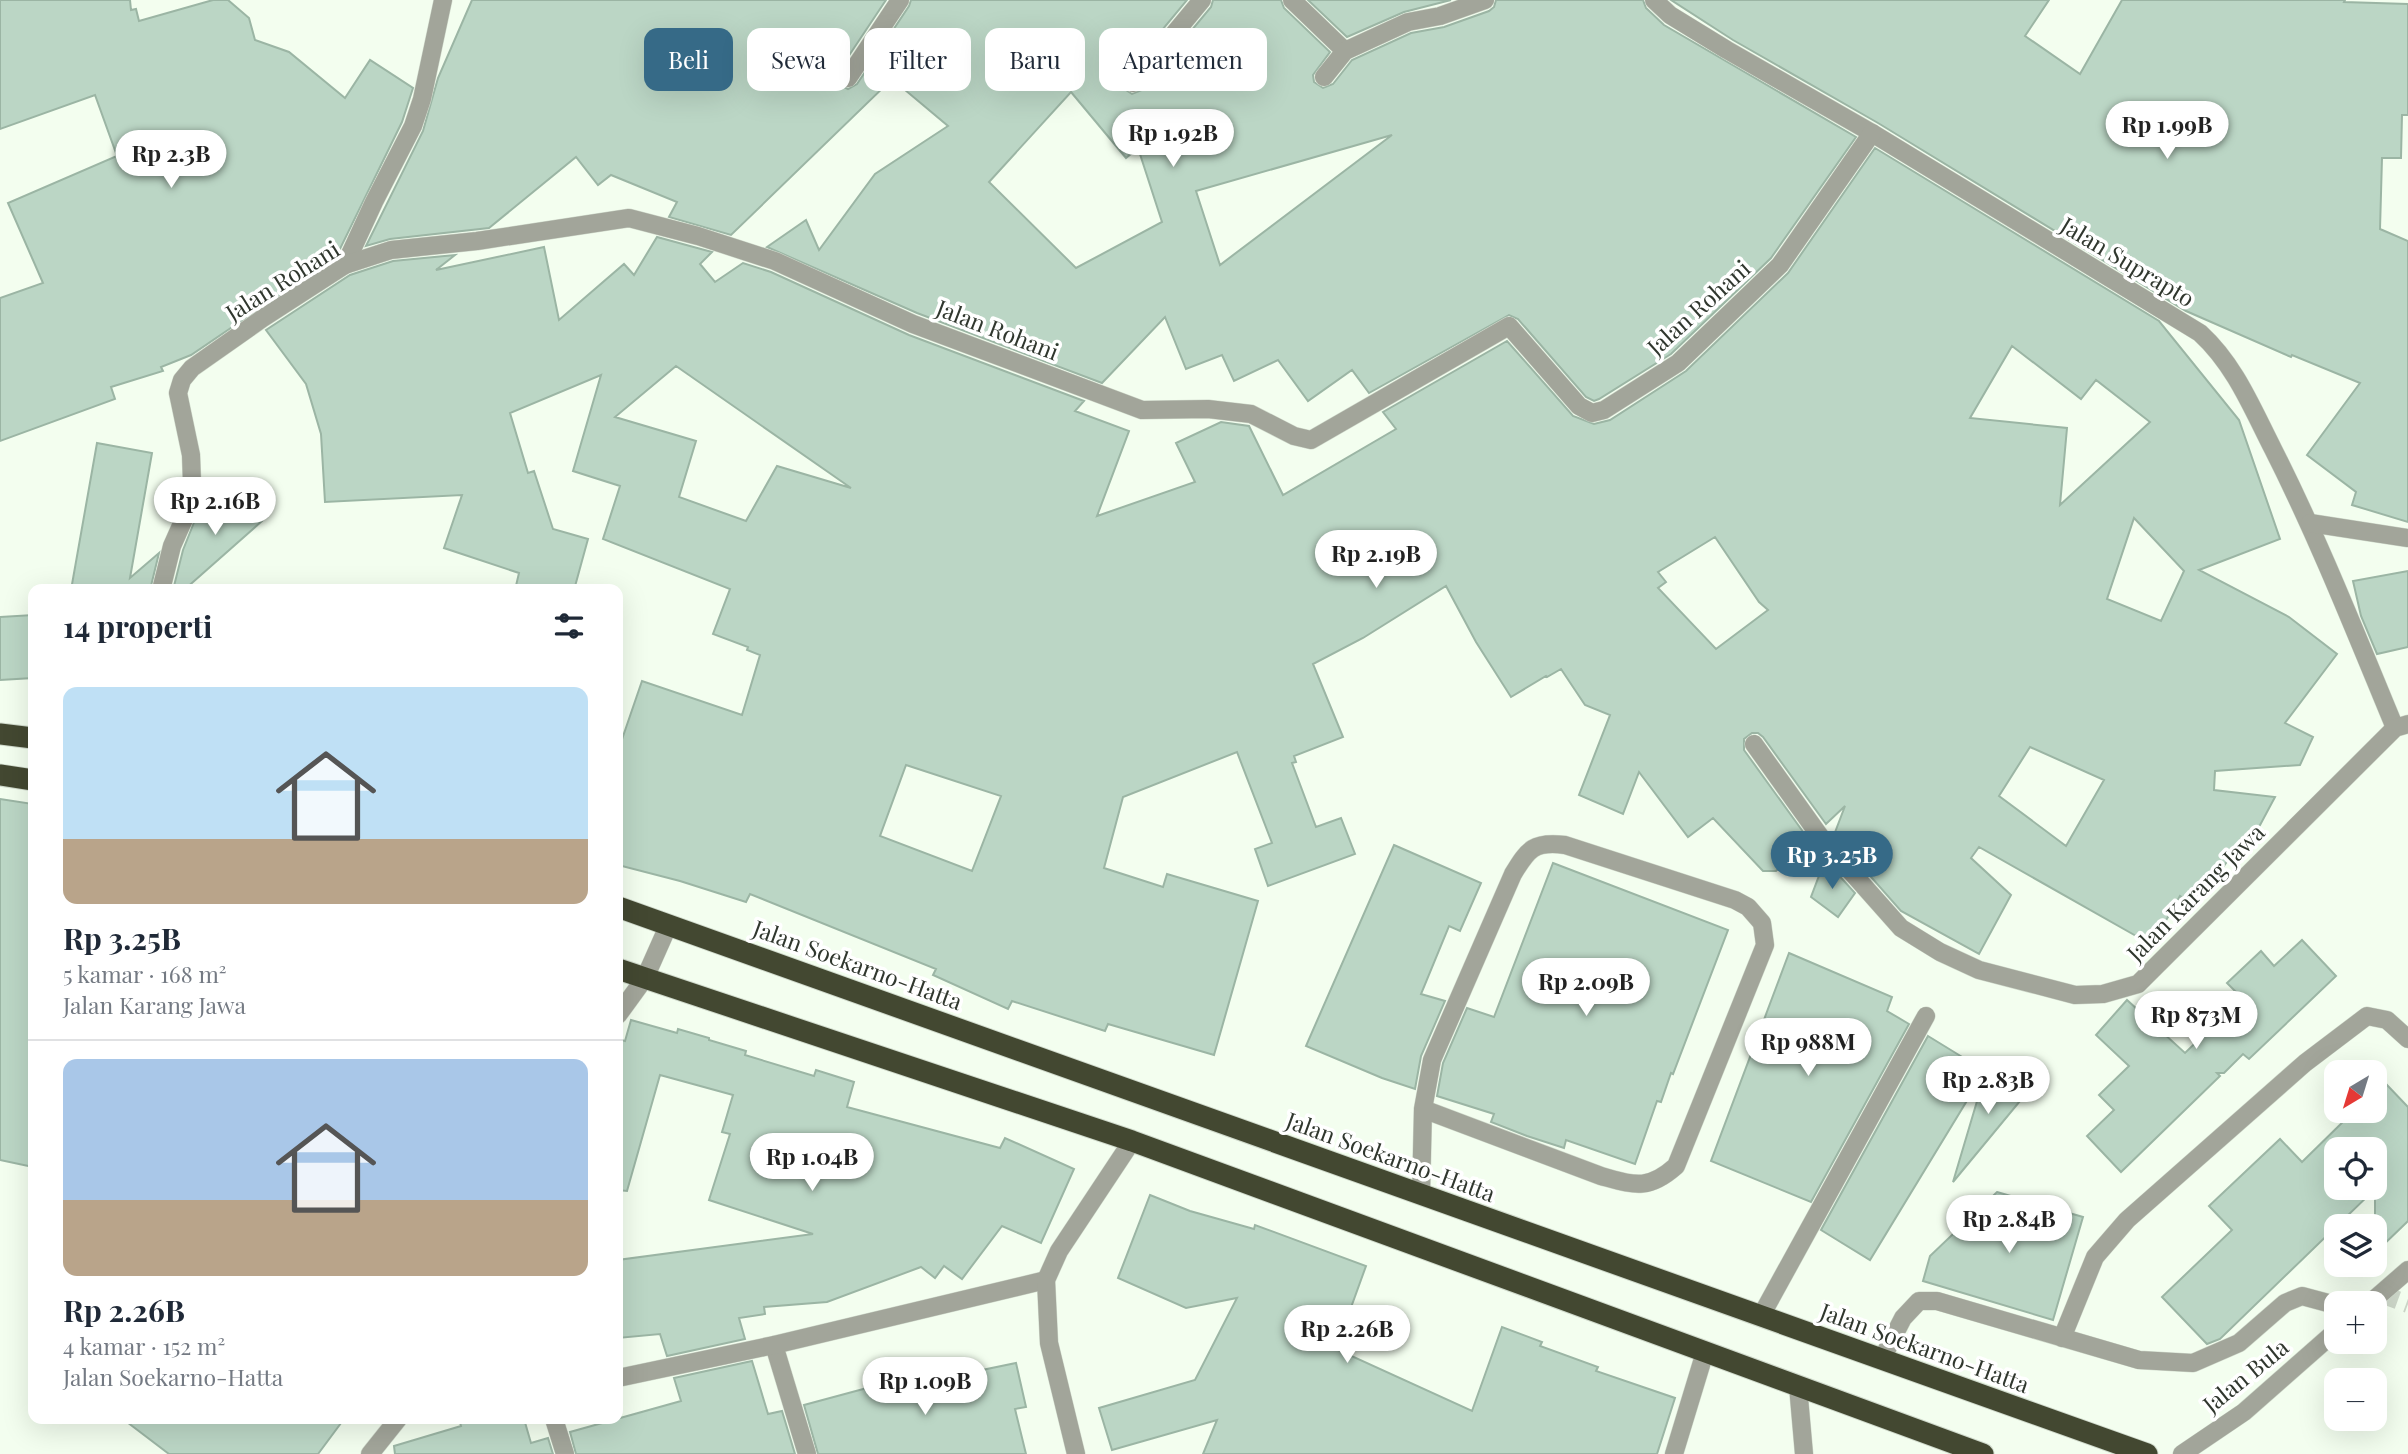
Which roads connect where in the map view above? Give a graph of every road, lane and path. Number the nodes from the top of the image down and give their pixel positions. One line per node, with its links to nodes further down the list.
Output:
1 (443, 0): 12 (street)
2 (900, 0): 9 (street)
3 (1202, 0): 7 (street)
4 (1292, 0): 8 (street)
5 (1485, 0): 8 (street)
6 (1654, 0): 11 (street, Jalan Suprapto)
7 (1179, 28)
8 (1345, 51): 10 (street)
9 (850, 75)
10 (1324, 77)
11 (1872, 133): 12 (street, Jalan Rohani); 13 (street, Jalan Suprapto)
12 (345, 265): 15 (street, Jalan Rohani)
13 (2310, 523): 14 (street); 16 (street, Jalan Suprapto)
14 (2408, 538)
15 (162, 584)
16 (2402, 726): 19 (street, Jalan Karang Jawa)
17 (0, 734): 18 (highway)
18 (28, 737)
19 (1754, 744)
20 (0, 775): 21 (highway)
21 (28, 779)
22 (623, 909): 23 (highway, Jalan Soekarno-Hatta)
23 (668, 924): 25 (street); 31 (highway, Jalan Soekarno-Hatta)
24 (623, 971): 25 (highway)
25 (645, 978): 26 (street); 30 (highway)
26 (623, 1008)
27 (1926, 1016): 36 (street)
28 (2408, 1040): 37 (street)
29 (1423, 1109): 29 (street); 31 (street)
30 (1132, 1142): 33 (street); 40 (highway)
31 (1422, 1195): 36 (highway, Jalan Soekarno-Hatta)
32 (2408, 1270): 34 (street)
33 (1046, 1280): 39 (street); 49 (street)
34 (2384, 1291)
35 (2324, 1302): 37 (street)
36 (1761, 1316): 41 (highway, Jalan Soekarno-Hatta)
37 (2062, 1338): 41 (street)
38 (2324, 1342): 54 (street, Jalan Bula)
39 (774, 1345): 42 (street); 48 (street)
40 (1705, 1353): 43 (highway); 50 (street)
41 (1882, 1359): 53 (highway, Jalan Soekarno-Hatta)
42 (623, 1377)
43 (1798, 1387): 51 (street); 52 (highway)
44 (394, 1424): 46 (street)
45 (556, 1424): 47 (street)
46 (370, 1454)
47 (565, 1454)
48 (807, 1454)
49 (1076, 1454)
50 (1674, 1454)
51 (1804, 1454)
52 (1983, 1454)
53 (2147, 1454)
54 (2182, 1454)

